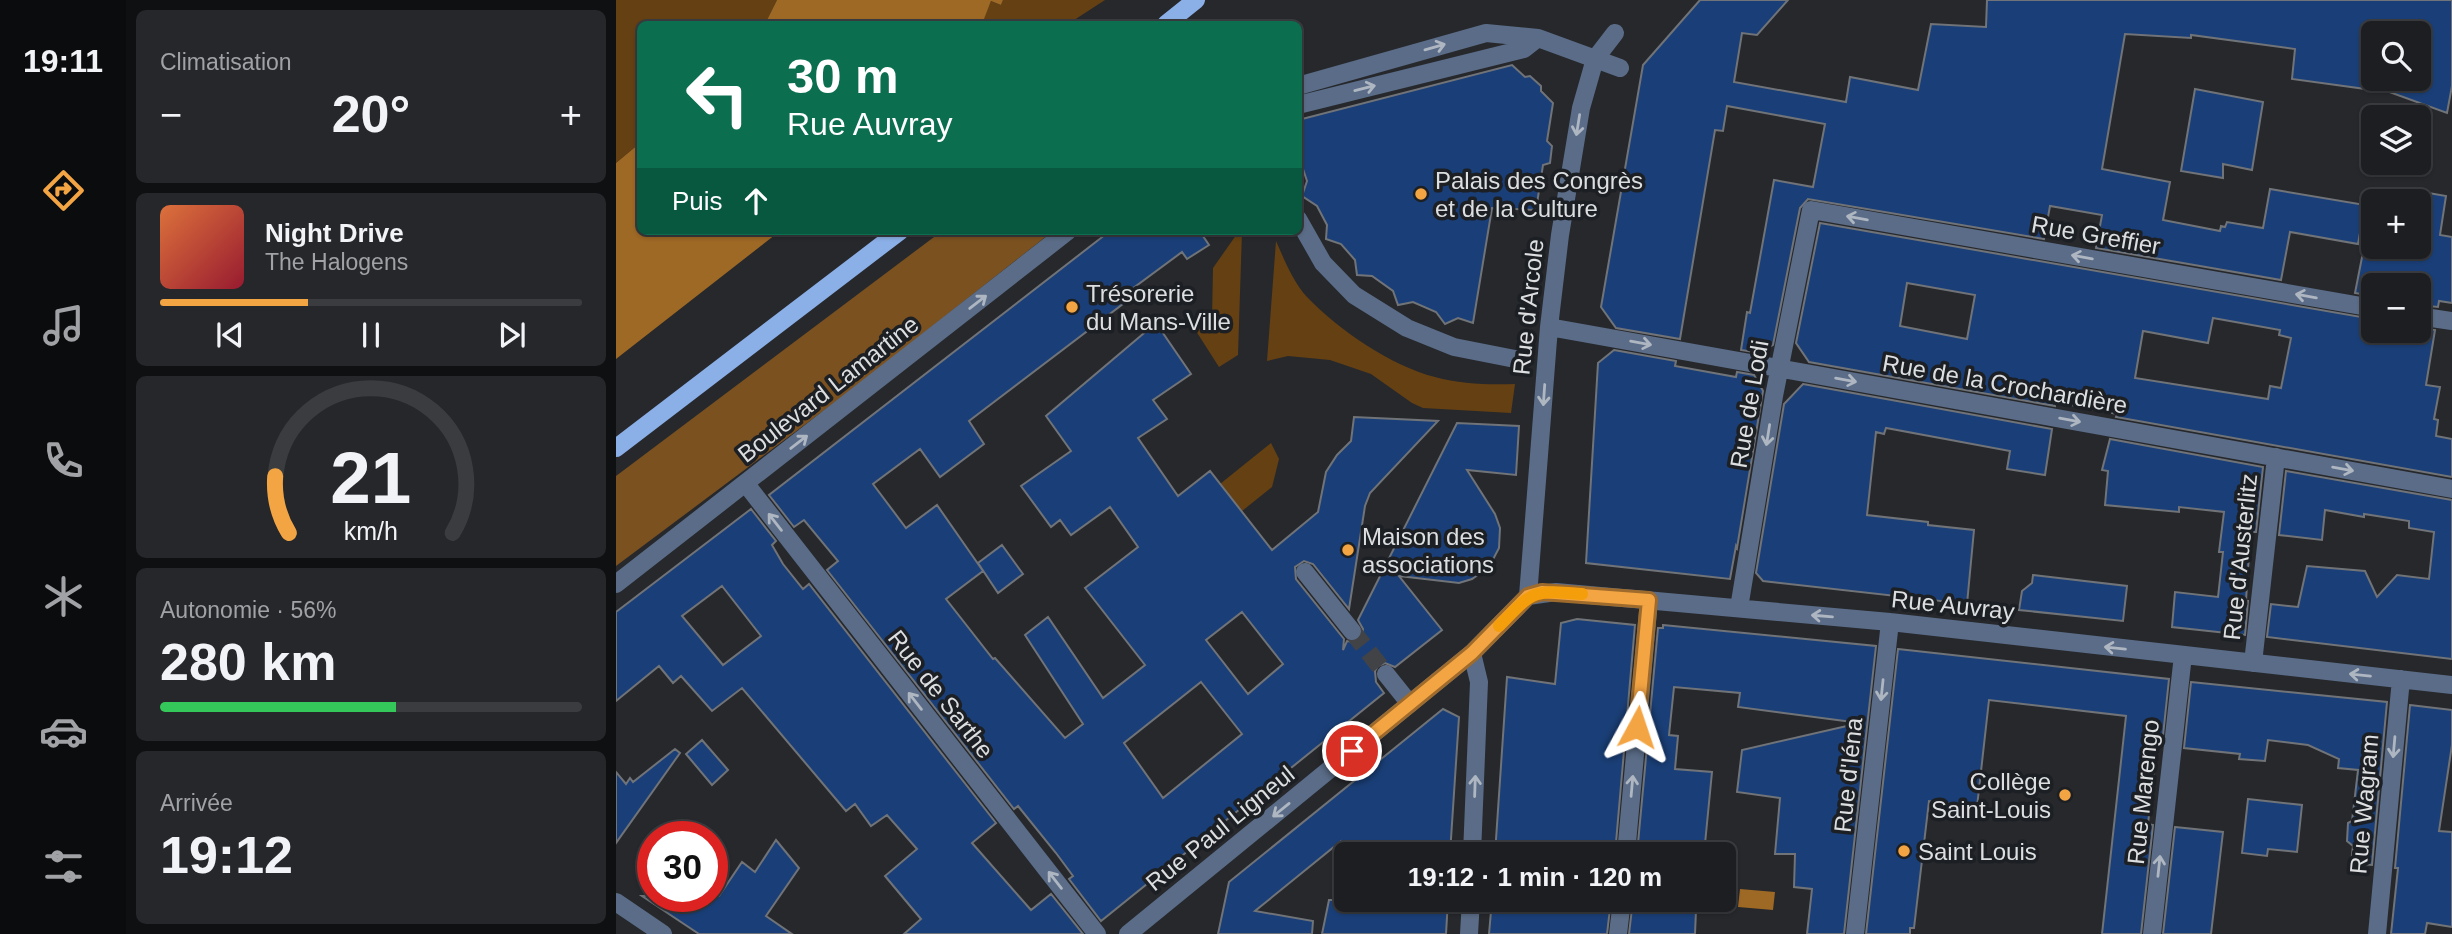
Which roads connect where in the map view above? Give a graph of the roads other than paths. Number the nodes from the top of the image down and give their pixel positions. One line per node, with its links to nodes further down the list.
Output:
1 (1196, 0): 2 (main road)
2 (1170, 21)
3 (1615, 33): 5 (street, Rue d'Arcole)
4 (1538, 38): 5 (street); 7 (street, one-way to 4); 8 (street, one-way to 4)
5 (1595, 59): 6 (street); 16 (street, Rue d'Arcole, one-way to 16)
6 (1619, 68)
7 (1302, 85)
8 (1302, 104)
9 (1811, 210): 13 (street, Rue Greffier, one-way to 9); 18 (street, Rue de Lodi)
10 (1302, 226): 17 (street)
11 (895, 235): 19 (main road)
12 (1063, 235): 21 (street, Boulevard Lamartine, one-way to 12)
13 (2361, 306)
14 (2431, 318): 15 (street)
15 (2452, 321)
16 (1549, 327): 18 (street, Rue de la Crochardière, one-way to 18); 25 (street, Rue d'Arcole, one-way to 25)
17 (1520, 360)
18 (1779, 368): 20 (street, Rue de la Crochardière, one-way to 20); 27 (street, Rue de Lodi, one-way to 27)
19 (616, 448)
20 (2276, 457): 22 (street, Rue de la Crochardière, one-way to 22); 32 (street, Rue d'Austerlitz)
21 (746, 484): 24 (street, Boulevard Lamartine); 44 (street, Rue de Sarthe, one-way to 21)
22 (2452, 489)
23 (1305, 572): 29 (street)
24 (616, 584)
25 (1528, 596): 26 (street, Rue Auvray); 30 (street)
26 (1649, 600): 27 (street, Rue Auvray); 38 (street, one-way to 26)
27 (1739, 608): 28 (street, Rue Auvray, one-way to 27)
28 (1890, 622): 31 (street, Rue Auvray, one-way to 28); 47 (street, Rue d'Iéna, one-way to 47)
29 (1352, 631)
30 (1472, 653): 36 (street, Rue Paul Ligneul); 37 (street, one-way to 30)
31 (2183, 656): 32 (street, Rue Auvray); 48 (street, Rue Marengo, one-way to 31)
32 (2253, 663): 34 (street, Rue Auvray, one-way to 32)
33 (1386, 674): 36 (street)
34 (2401, 680): 35 (street, Rue Auvray); 49 (street, Rue Wagram, one-way to 49)
35 (2452, 685)
36 (1410, 704): 42 (street, Rue Paul Ligneul, one-way to 42)
37 (1472, 842)
38 (1627, 842)
39 (616, 903): 43 (street)
40 (1470, 912): 45 (street)
41 (1621, 912): 46 (street)
42 (1136, 931)
43 (663, 934)
44 (1097, 934)
45 (1469, 934)
46 (1618, 934)
47 (1855, 934)
48 (2152, 934)
49 (2377, 934)

